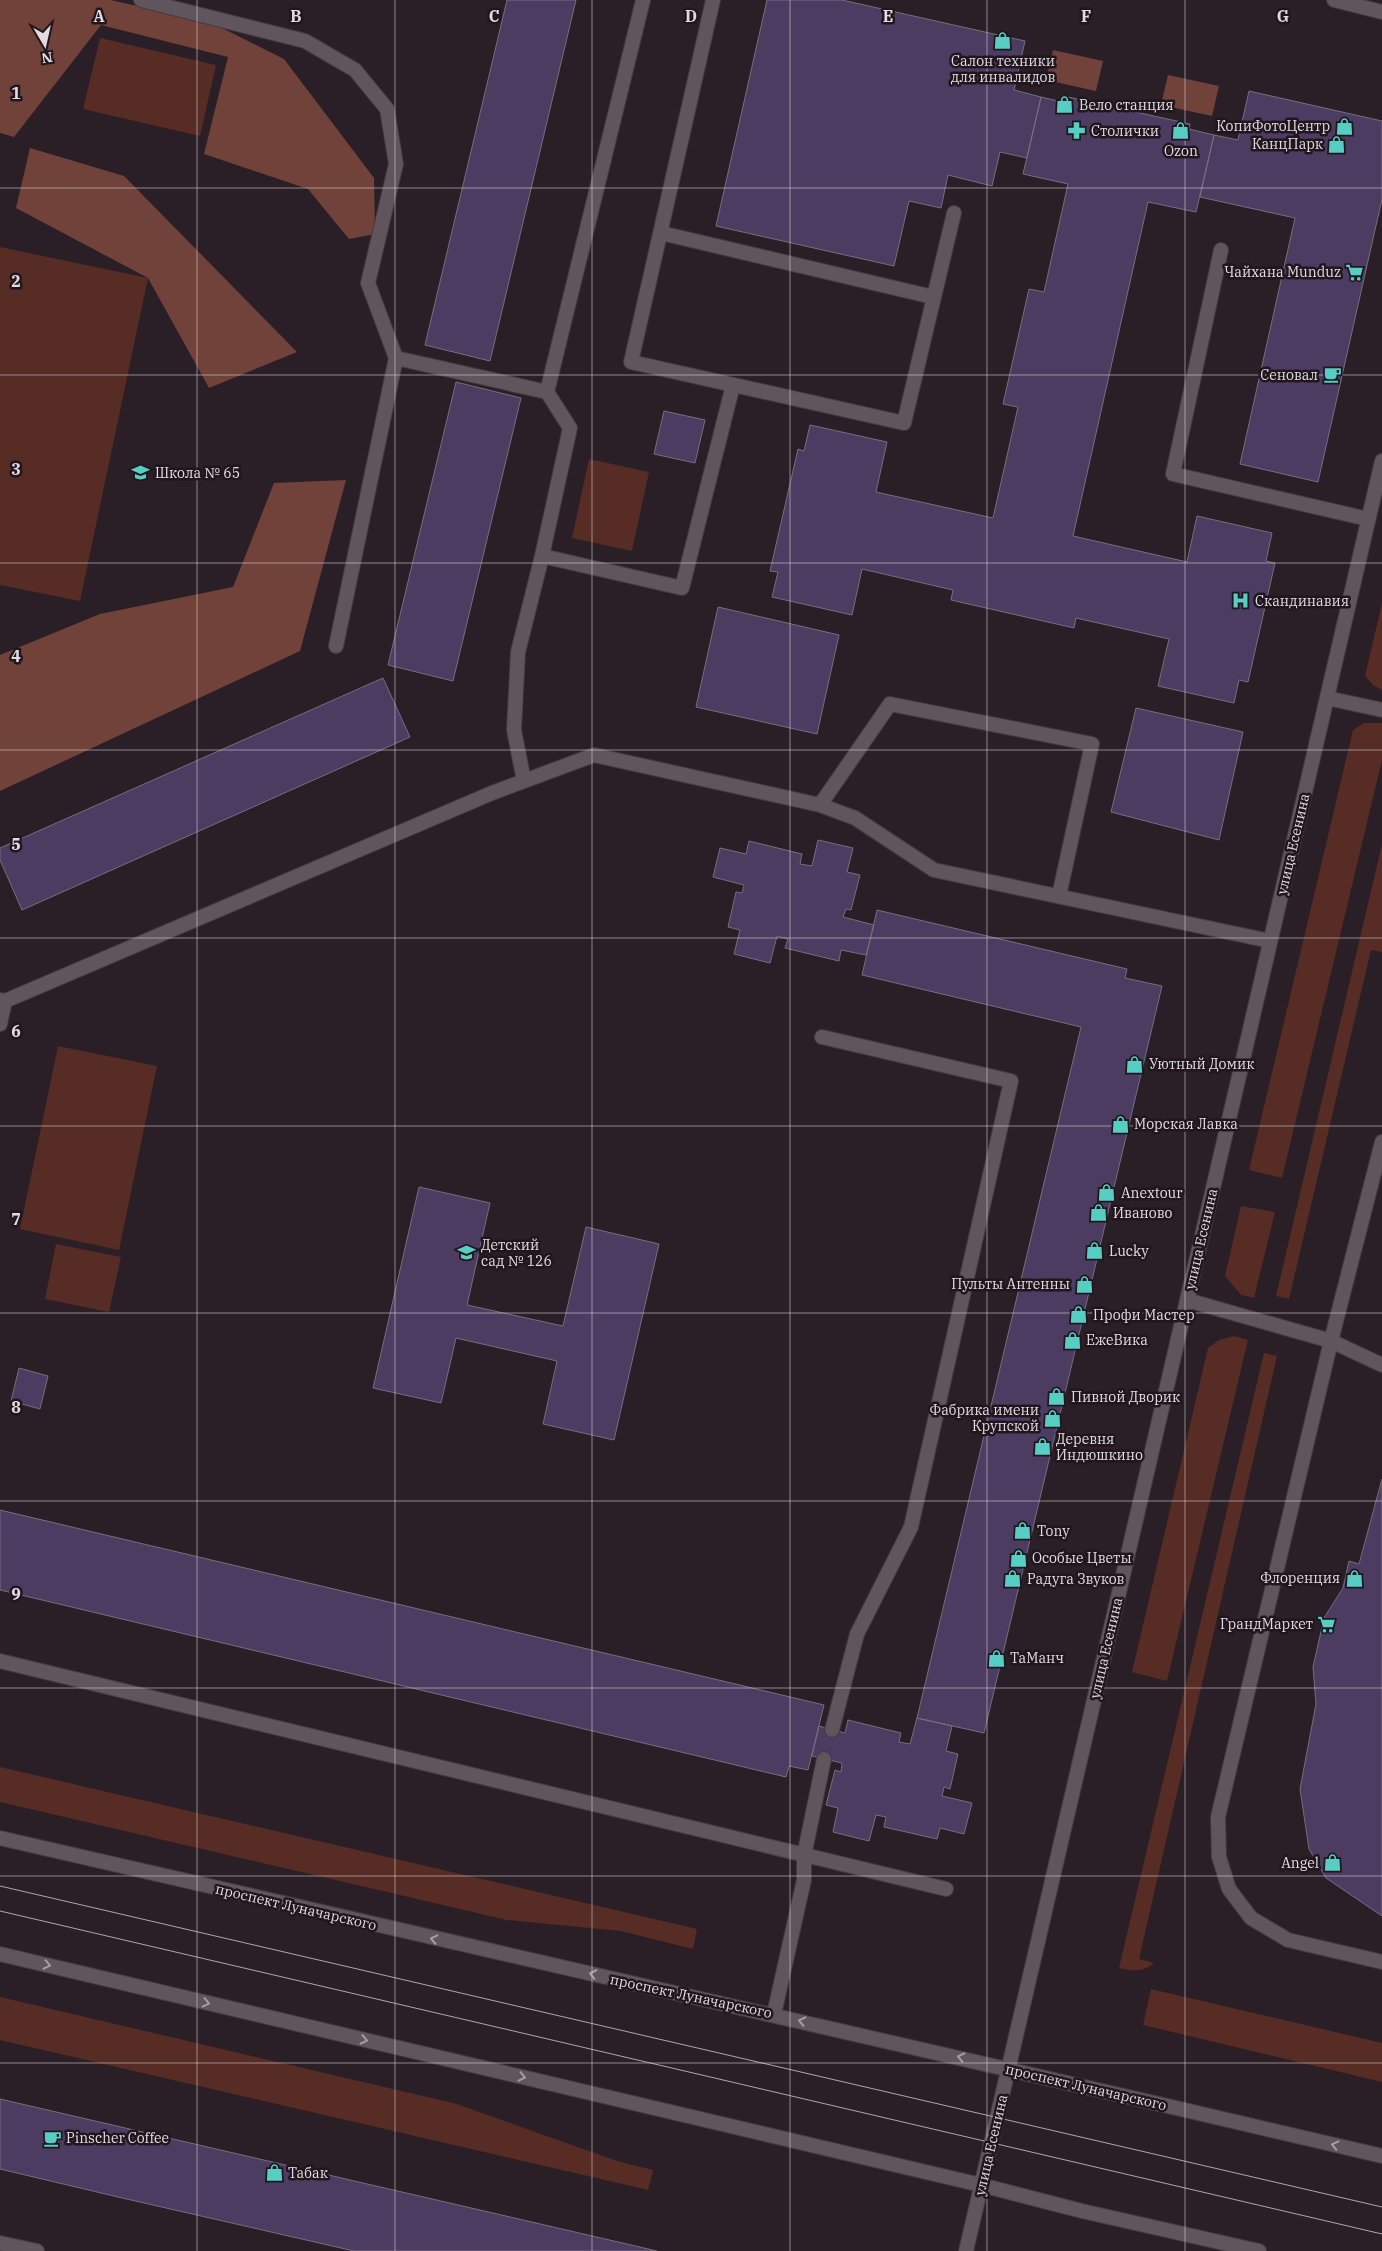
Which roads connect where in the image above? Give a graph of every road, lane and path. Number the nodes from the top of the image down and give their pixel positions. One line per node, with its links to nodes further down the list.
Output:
1 (141, 0): 10 (main road)
2 (643, 0): 12 (main road)
3 (713, 0): 7 (main road)
4 (1334, 0): 5 (main road)
5 (1382, 12)
6 (954, 213): 9 (main road)
7 (661, 233): 9 (main road); 11 (main road)
8 (1221, 250): 14 (main road)
9 (933, 297): 11 (main road)
10 (396, 358): 12 (main road); 16 (main road)
11 (733, 385): 15 (main road)
12 (547, 392): 15 (main road)
13 (1382, 461): 14 (main road, улица Есенина)
14 (1368, 519): 17 (main road, улица Есенина)
15 (542, 556): 19 (main road)
16 (336, 646)
17 (1327, 698): 18 (main road); 22 (main road, улица Есенина)
18 (1382, 710)
19 (524, 781): 20 (main road); 23 (main road)
20 (820, 805): 21 (main road); 21 (main road)
21 (1060, 896): 22 (main road)
22 (1270, 942): 27 (main road, улица Есенина)
23 (3, 1000): 24 (main road)
24 (0, 1024)
25 (822, 1037): 31 (main road)
26 (1382, 1142): 28 (main road)
27 (1187, 1300): 28 (main road); 39 (main road, улица Есенина)
28 (1331, 1341): 29 (main road); 37 (main road)
29 (1382, 1365)
30 (0, 1661): 34 (main road)
31 (832, 1730)
32 (824, 1759): 34 (main road)
33 (0, 1838): 38 (main road, проспект Луначарского, one-way to 33)
34 (804, 1856): 35 (main road); 38 (main road)
35 (946, 1889)
36 (0, 1954): 41 (main road, one-way to 41)
37 (1382, 1962)
38 (774, 2014): 39 (main road, проспект Луначарского, one-way to 38)
39 (1008, 2068): 40 (main road, проспект Луначарского, one-way to 39); 41 (main road, улица Есенина)
40 (1382, 2156)
41 (981, 2185): 44 (main road, улица Есенина); 45 (main road)
42 (0, 2243): 43 (main road)
43 (37, 2251)
44 (966, 2251)
45 (1259, 2251)

